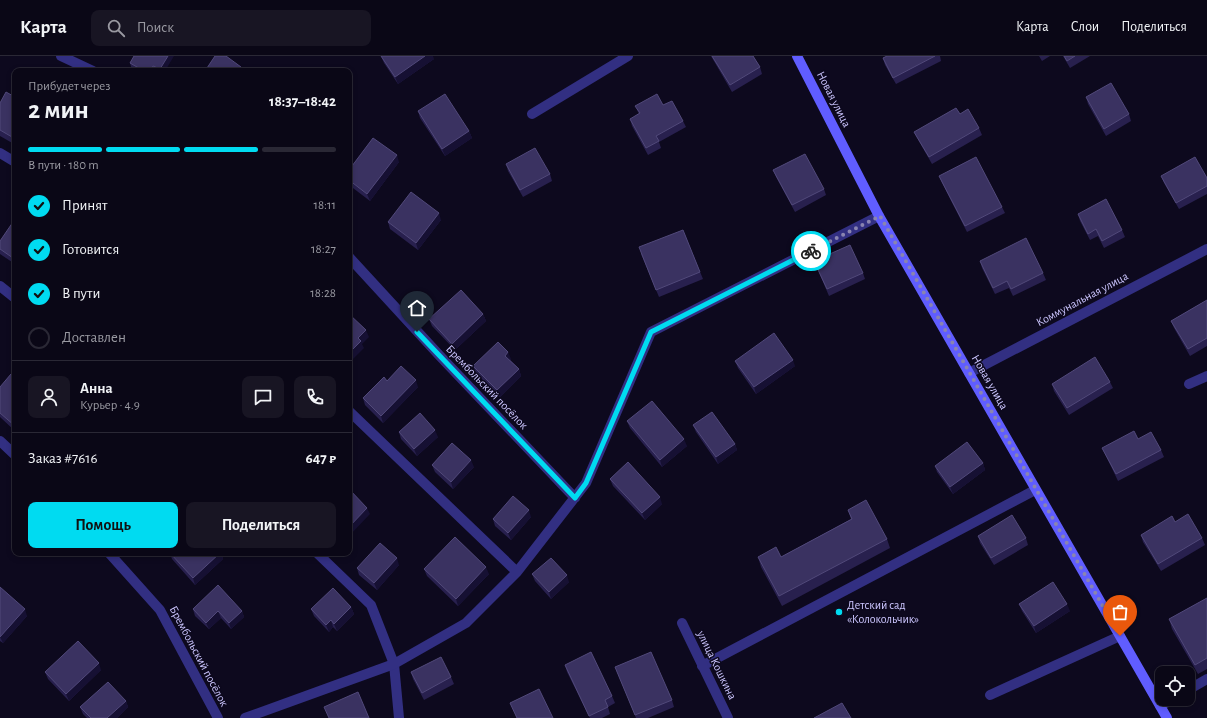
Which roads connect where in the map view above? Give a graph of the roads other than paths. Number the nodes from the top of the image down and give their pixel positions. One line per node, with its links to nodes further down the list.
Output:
1 (61, 56): 4 (street)
2 (628, 56): 5 (street)
3 (797, 56): 8 (street, Новая улица)
4 (87, 68)
5 (532, 114)
6 (0, 154): 7 (street)
7 (12, 160)
8 (880, 216): 13 (street, Новая улица); 20 (street)
9 (1207, 249): 13 (street, Коммунальная улица)
10 (352, 260): 20 (street, Брембольский посёлок)
11 (0, 286): 12 (street)
12 (12, 296)
13 (969, 373): 19 (street, Новая улица)
14 (1207, 376): 15 (street)
15 (1189, 384)
16 (352, 414): 23 (street)
17 (0, 441): 18 (street)
18 (12, 452)
19 (1036, 490): 25 (street, Новая улица); 27 (street)
20 (575, 498): 23 (street)
21 (112, 556): 33 (street, Брембольский посёлок)
22 (320, 556): 26 (street)
23 (517, 572): 26 (street)
24 (682, 623): 27 (street, улица Кошкина)
25 (1120, 636): 30 (street); 31 (street, Новая улица)
26 (394, 664): 34 (street); 35 (street)
27 (702, 666): 36 (street, улица Кошкина)
28 (1207, 680): 29 (street)
29 (1195, 686)
30 (990, 694)
31 (1155, 697)
32 (1160, 706): 37 (street, Новая улица)
33 (218, 718)
34 (245, 718)
35 (399, 718)
36 (728, 718)
37 (1167, 718)

